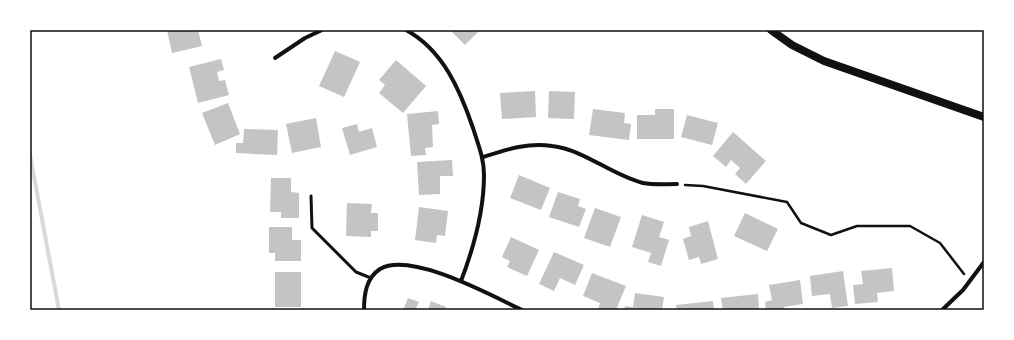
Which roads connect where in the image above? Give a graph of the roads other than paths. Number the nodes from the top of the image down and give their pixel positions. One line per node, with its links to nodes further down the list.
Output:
1 (322, 30): 4 (street)
2 (406, 30): 6 (street)
3 (771, 30): 5 (main road)
4 (276, 58)
5 (984, 117)
6 (483, 157): 7 (street); 11 (street)
7 (677, 184)
8 (311, 196): 10 (lane)
9 (984, 262): 14 (street)
10 (371, 278): 11 (street); 12 (street)
11 (461, 281): 13 (street)
12 (364, 310)
13 (522, 310)
14 (942, 310)

